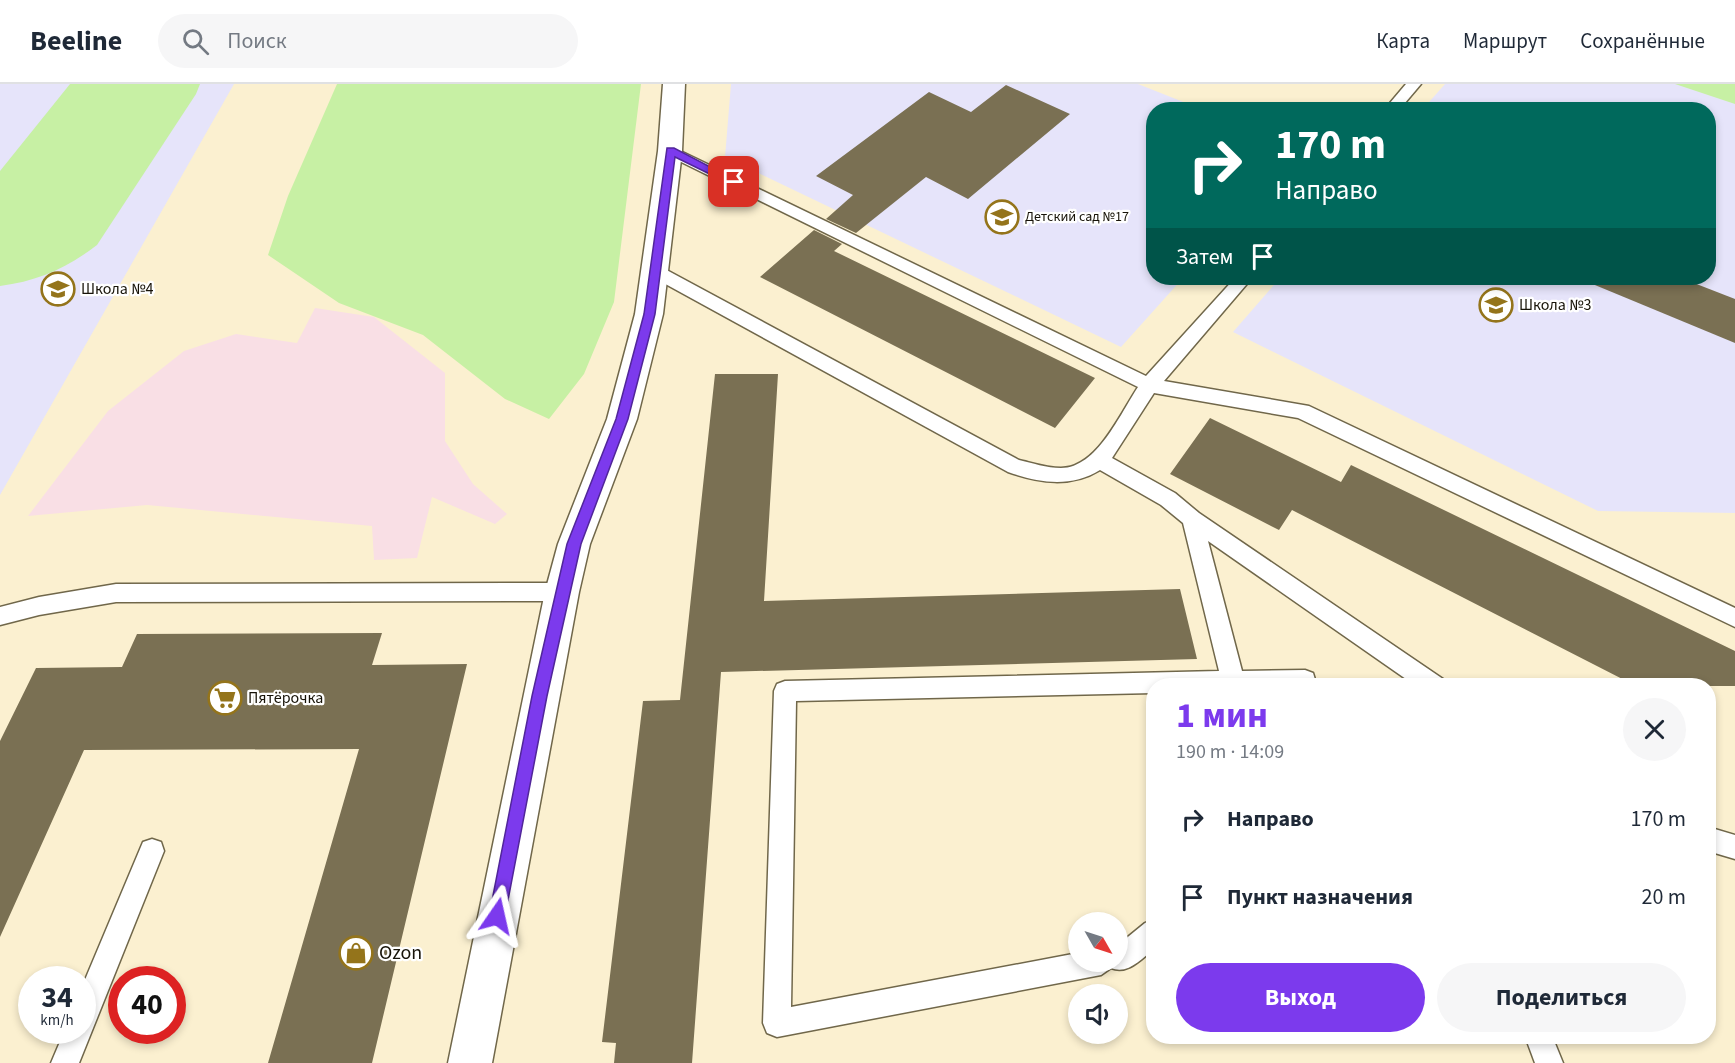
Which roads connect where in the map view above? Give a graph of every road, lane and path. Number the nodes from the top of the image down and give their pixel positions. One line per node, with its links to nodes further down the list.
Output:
1 (674, 84): 4 (street)
2 (1414, 84): 3 (lane)
3 (1398, 102)
4 (670, 151): 5 (street); 7 (lane)
5 (655, 271): 8 (lane); 10 (street)
6 (1238, 285): 7 (lane)
7 (1149, 385): 8 (lane); 12 (lane)
8 (1100, 461): 9 (lane)
9 (1192, 519): 13 (lane); 14 (lane)
10 (562, 592): 11 (lane); 26 (street)
11 (0, 616)
12 (1735, 618)
13 (1232, 678)
14 (1423, 678)
15 (1146, 683): 21 (lane)
16 (1716, 842): 17 (lane)
17 (1735, 848)
18 (153, 851): 22 (lane)
19 (1146, 938): 20 (lane)
20 (1128, 953)
21 (1068, 968)
22 (96, 987)
23 (73, 1044): 25 (lane)
24 (1541, 1044): 27 (lane)
25 (65, 1063)
26 (470, 1063)
27 (1549, 1063)

